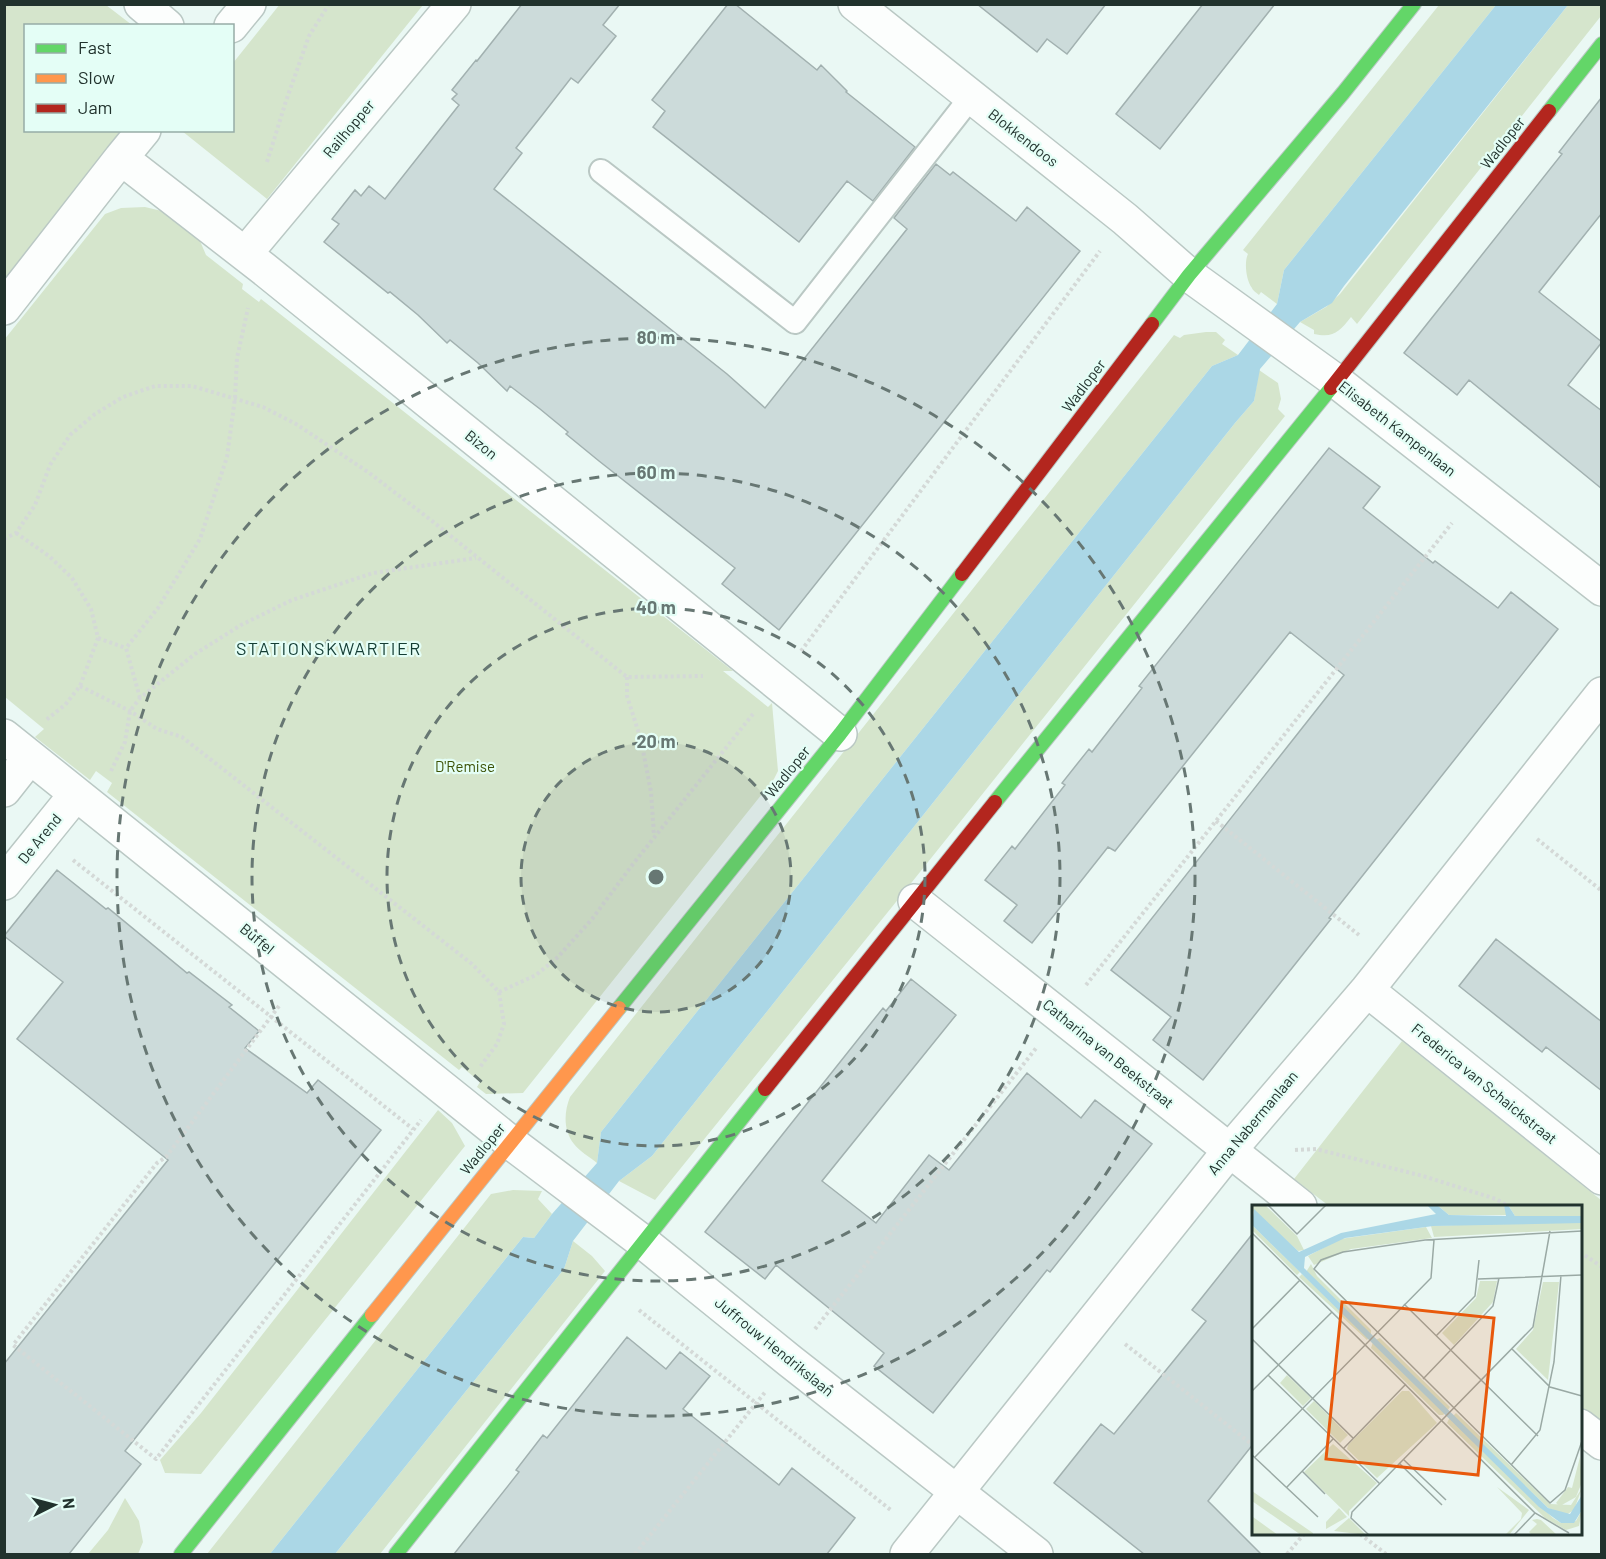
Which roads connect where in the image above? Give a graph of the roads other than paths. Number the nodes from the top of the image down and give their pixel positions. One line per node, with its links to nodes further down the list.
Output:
1 (141, 4): 6 (street)
2 (249, 4): 7 (street)
3 (453, 4): 13 (street, Railhopper)
4 (855, 4): 9 (street, Blokkendoos)
5 (1414, 4): 14 (street, Wadloper)
6 (165, 24)
7 (233, 24)
8 (1602, 44): 16 (street, Wadloper)
9 (971, 97): 12 (lane); 14 (street, Blokkendoos)
10 (142, 132): 11 (street)
11 (121, 158): 13 (street, Bizon); 15 (street)
12 (601, 171)
13 (255, 262): 19 (street, Bizon)
14 (1189, 275): 16 (street, Elisabeth Kampenlaan); 19 (street, Wadloper)
15 (4, 309)
16 (1336, 381): 17 (street, Elisabeth Kampenlaan); 24 (street, Wadloper)
17 (1602, 589)
18 (1602, 694): 25 (street, Anna Nabermanlaan)
19 (840, 734): 26 (street, Wadloper)
20 (16, 746): 21 (street); 22 (street, Buffel)
21 (4, 789)
22 (81, 798): 23 (street, De Arend); 26 (street, Buffel)
23 (4, 883)
24 (915, 901): 27 (street, Catharina van Beekstraat); 30 (street, Wadloper)
25 (1367, 990): 27 (street, Anna Nabermanlaan); 28 (street, Frederica van Schaickstraat)
26 (510, 1142): 30 (street, Juffrouw Hendrikslaan); 35 (street, Wadloper)
27 (1229, 1151): 29 (street, Catharina van Beekstraat); 33 (street, Anna Nabermanlaan)
28 (1602, 1178)
29 (1299, 1205)
30 (643, 1242): 33 (street, Juffrouw Hendrikslaan); 36 (street, Wadloper)
31 (1582, 1427): 32 (street)
32 (1602, 1443)
33 (956, 1492): 34 (street, Anna Nabermanlaan); 37 (street, Juffrouw Hendrikslaan)
34 (915, 1545)
35 (181, 1554)
36 (396, 1554)
37 (1036, 1554)

